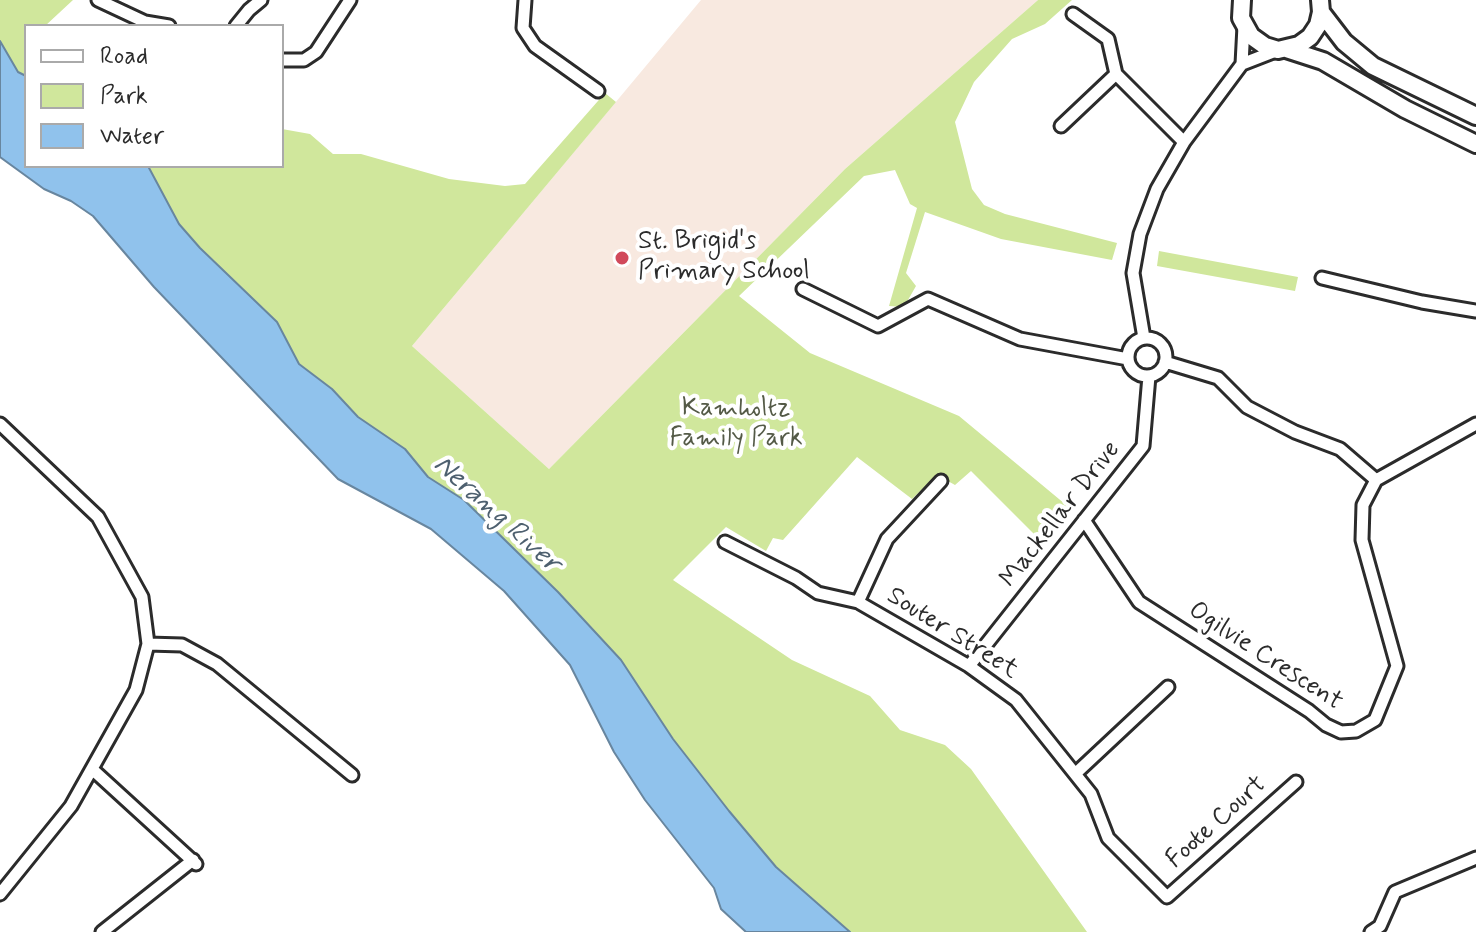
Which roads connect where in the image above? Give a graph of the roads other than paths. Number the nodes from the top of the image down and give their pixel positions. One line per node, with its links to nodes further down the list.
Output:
1 (98, 0): 7 (street)
2 (261, 0): 12 (street)
3 (350, 0): 14 (street)
4 (525, 0): 17 (street)
5 (1234, 0): 10 (main road)
6 (1242, 0): 10 (main road)
7 (118, 4): 11 (street)
8 (1320, 6): 13 (main road); 18 (main road)
9 (1073, 14): 16 (street)
10 (1242, 22): 13 (main road); 15 (street)
11 (157, 24)
12 (238, 24)
13 (1282, 50): 15 (street); 21 (main road)
14 (284, 60)
15 (1242, 64): 20 (street)
16 (1116, 74): 19 (street); 20 (street)
17 (598, 91)
18 (1476, 116)
19 (1061, 126)
20 (1184, 142): 25 (street)
21 (1476, 144)
22 (1322, 278): 24 (street)
23 (803, 289): 26 (street)
24 (1476, 311)
25 (1144, 338): 26 (street); 27 (street)
26 (1128, 359): 28 (street)
27 (1165, 362): 28 (street); 31 (street)
28 (1149, 376): 33 (street, Mackellar Drive)
29 (0, 424): 36 (street)
30 (1476, 424): 31 (street)
31 (1376, 480): 33 (street, Ogilvie Crescent)
32 (941, 481): 35 (street)
33 (1084, 520): 37 (street, Mackellar Drive)
34 (725, 542): 35 (street, Souter Street)
35 (858, 602): 37 (street, Souter Street)
36 (148, 644): 39 (street); 41 (street)
37 (969, 666): 40 (street, Souter Street)
38 (1168, 687): 40 (street)
39 (92, 769): 44 (street); 47 (street)
40 (1075, 774): 45 (street, Souter Street)
41 (352, 775)
42 (1296, 782): 45 (street, Foote Court)
43 (1476, 858): 46 (street)
44 (0, 894)
45 (1167, 897)
46 (1378, 930)
47 (102, 932)

